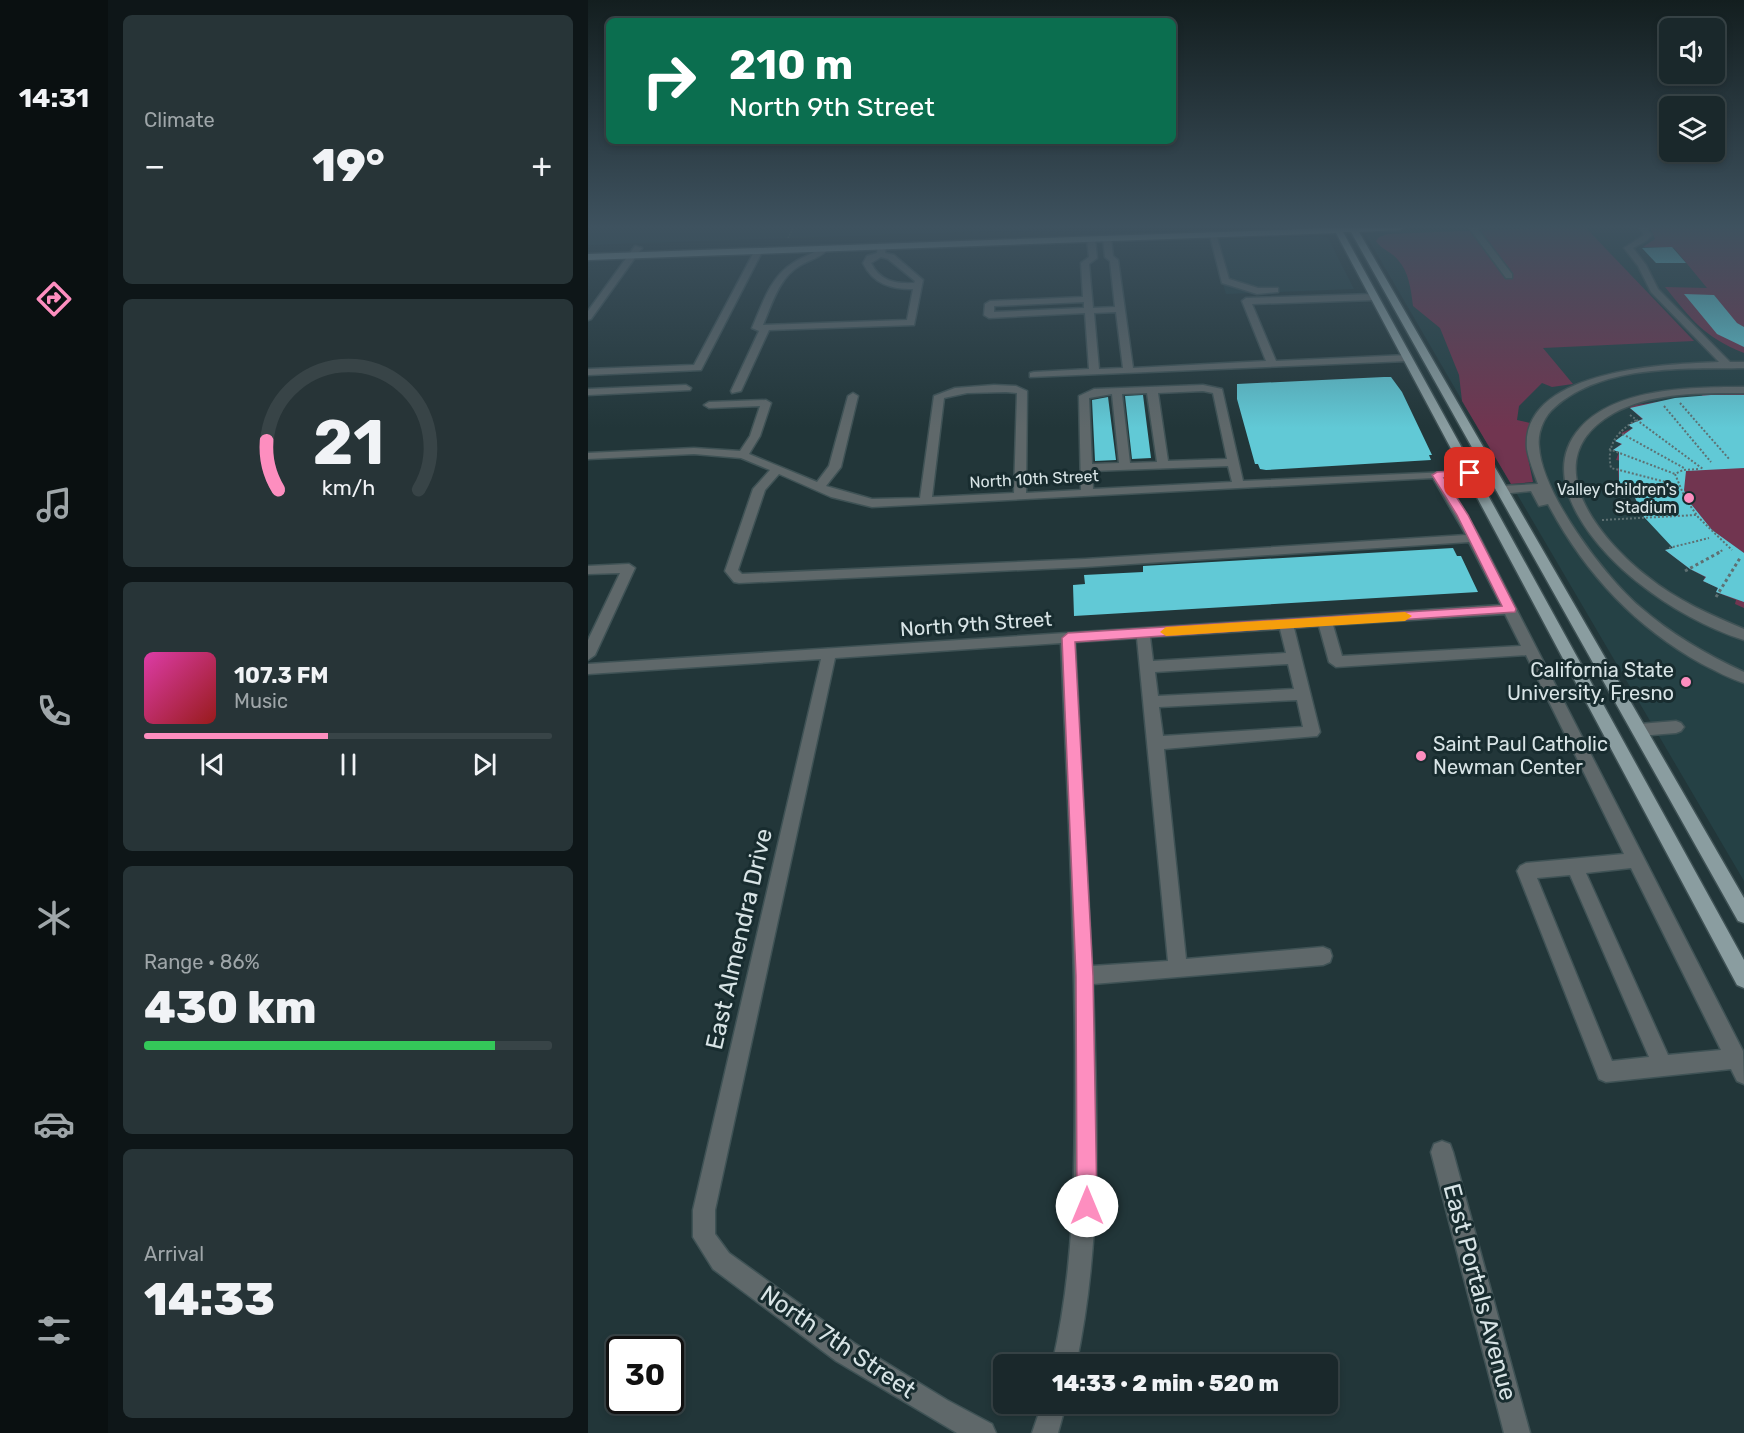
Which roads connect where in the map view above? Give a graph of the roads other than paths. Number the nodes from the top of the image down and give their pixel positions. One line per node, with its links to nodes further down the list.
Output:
1 (735, 295): 20 (street)
2 (771, 295): 14 (street)
3 (916, 295): 14 (street)
4 (1089, 295): 9 (street)
5 (1119, 295): 11 (street)
6 (1391, 295): 38 (main road)
7 (1659, 295): 17 (street)
8 (1374, 297): 15 (main road); 16 (street)
9 (1089, 299): 12 (street); 12 (street)
10 (592, 306): 13 (street)
11 (1121, 309): 12 (street); 19 (street)
12 (1089, 310): 21 (street)
13 (588, 317)
14 (765, 328): 26 (street)
15 (1407, 358): 16 (street); 39 (main road)
16 (1272, 364): 19 (street)
17 (1727, 365): 18 (street); 48 (street)
18 (1744, 365)
19 (1128, 371): 21 (street)
20 (588, 372)
21 (1094, 372): 22 (street)
22 (1034, 375)
23 (686, 388): 28 (street)
24 (1152, 390): 27 (street); 33 (street); 34 (street)
25 (1744, 390): 47 (street)
26 (736, 391)
27 (1117, 391): 35 (street); 37 (street)
28 (588, 392)
29 (853, 396): 42 (street)
30 (709, 405): 31 (street)
31 (743, 455): 32 (street, North 10th Street); 36 (street, North 10th Street)
32 (588, 456)
33 (1233, 462): 34 (street); 41 (street)
34 (1163, 465): 35 (street)
35 (1125, 467): 37 (street)
36 (778, 468): 42 (street, North 10th Street); 49 (street)
37 (1086, 468): 44 (street)
38 (1491, 472): 39 (street, North 10th Street); 43 (main road)
39 (1470, 473): 40 (street, North 10th Street); 75 (main road)
40 (1437, 475): 41 (street, North 10th Street); 49 (street)
41 (1239, 485): 44 (street, North 10th Street)
42 (819, 487): 46 (street, North 10th Street)
43 (1501, 490): 48 (street); 67 (main road)
44 (1087, 493): 45 (street, North 10th Street)
45 (1020, 497): 46 (street, North 10th Street); 46 (street)
46 (925, 502)
47 (1586, 520): 48 (street); 55 (street)
48 (1566, 522): 63 (street)
49 (1474, 538): 51 (street)
50 (588, 570): 59 (street)
51 (1510, 609): 52 (street, North 9th Street); 57 (street)
52 (1325, 621): 53 (street, North 9th Street); 57 (street)
53 (1286, 624): 54 (street, North 9th Street); 60 (street)
54 (1143, 633): 56 (street, North 9th Street); 61 (street)
55 (1744, 635)
56 (1068, 638): 58 (street, North 9th Street); 74 (street)
57 (1531, 650): 69 (street)
58 (829, 653): 62 (street, North 9th Street); 79 (street, East Almendra Drive)
59 (588, 655)
60 (1294, 658): 61 (street); 64 (street)
61 (1147, 667): 65 (street)
62 (588, 669)
63 (1744, 678)
64 (1302, 694): 65 (street); 68 (street)
65 (1152, 702): 68 (street)
66 (1676, 727): 67 (street)
67 (1639, 730): 71 (main road)
68 (1156, 743): 73 (street)
69 (1637, 860): 70 (street); 77 (street)
70 (1575, 867): 76 (street); 76 (street)
71 (1744, 915)
72 (1323, 956): 73 (street)
73 (1178, 969): 74 (street)
74 (1084, 976): 80 (street)
75 (1744, 978)
76 (1663, 1066): 77 (street)
77 (1740, 1066)
78 (1442, 1152): 84 (street, East Portals Avenue)
79 (704, 1237): 82 (street, North 7th Street)
80 (1067, 1354)
81 (1051, 1414): 83 (street)
82 (983, 1433)
83 (1045, 1433)
84 (1517, 1433)

